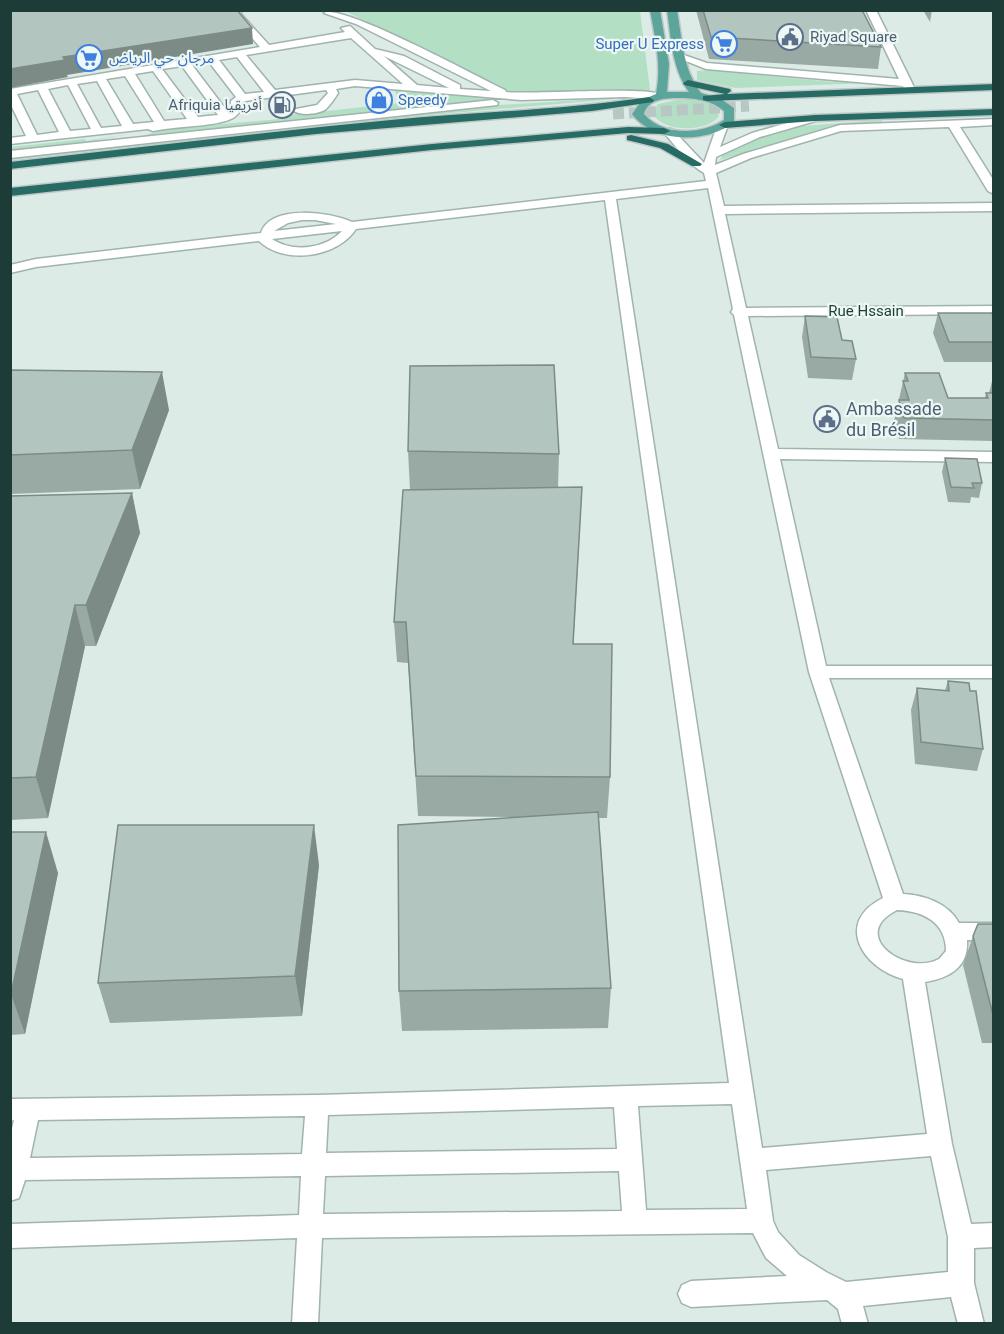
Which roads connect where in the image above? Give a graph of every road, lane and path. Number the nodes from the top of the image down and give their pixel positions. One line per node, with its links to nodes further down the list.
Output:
1 (238, 10): 9 (street)
2 (654, 10): 34 (main road)
3 (672, 10): 11 (main road)
4 (871, 10): 21 (street)
5 (328, 12): 6 (street); 7 (street)
6 (354, 34): 8 (street); 9 (street)
7 (400, 41): 8 (street); 29 (street)
8 (370, 49): 23 (street); 26 (street)
9 (267, 50): 10 (street)
10 (240, 54): 12 (street); 27 (street)
11 (681, 57): 14 (street); 18 (main road)
12 (212, 58): 13 (street); 32 (street)
13 (185, 63): 15 (street); 38 (street)
14 (706, 66): 18 (street); 21 (street)
15 (155, 67): 16 (street); 41 (street)
16 (128, 72): 17 (street); 44 (street)
17 (100, 77): 19 (street); 46 (street)
18 (686, 78): 28 (highway); 31 (main road)
19 (71, 82): 22 (street); 48 (street)
20 (329, 85): 23 (street); 27 (street); 36 (street)
21 (908, 86): 24 (highway); 28 (highway)
22 (42, 87): 25 (street); 50 (street)
23 (412, 87): 26 (street)
24 (993, 87)
25 (11, 92): 51 (street)
26 (465, 92): 29 (street)
27 (271, 93): 32 (street)
28 (824, 94): 31 (highway)
29 (510, 96): 33 (street)
30 (993, 96): 35 (highway)
31 (703, 97): 34 (main road); 45 (main road)
32 (242, 98): 38 (street)
33 (543, 98): 34 (street); 53 (street)
34 (657, 98): 47 (main road); 56 (highway)
35 (993, 104)
36 (285, 112)
37 (993, 112): 40 (highway)
38 (225, 116): 41 (street)
39 (815, 118): 40 (highway); 45 (highway); 55 (street)
40 (911, 119): 43 (street); 57 (street)
41 (195, 121): 44 (street)
42 (993, 122): 43 (street)
43 (952, 123): 60 (street)
44 (161, 125): 46 (street); 53 (street)
45 (723, 127): 47 (main road); 55 (street)
46 (129, 128): 48 (street)
47 (666, 131): 49 (highway); 57 (street)
48 (98, 132): 50 (street)
49 (581, 134): 57 (highway); 61 (highway)
50 (66, 135): 51 (street)
51 (33, 139): 52 (street)
52 (10, 141)
53 (121, 143): 54 (street)
54 (10, 154)
55 (712, 154): 57 (street)
56 (10, 166)
57 (706, 173): 62 (street); 64 (street)
58 (10, 174): 59 (highway)
59 (10, 185)
60 (993, 191)
61 (10, 192)
62 (610, 196): 65 (street); 79 (street)
63 (993, 207): 64 (street)
64 (719, 210): 69 (street)
65 (351, 227): 66 (street); 66 (street)
66 (264, 237): 67 (street)
67 (10, 269)
68 (993, 310): 69 (street, Rue Hssain)
69 (740, 316): 70 (street, Rue Hssain); 71 (street)
70 (993, 320)
71 (771, 454): 72 (street); 73 (street)
72 (993, 457)
73 (818, 672): 74 (street); 75 (street)
74 (993, 672)
75 (896, 902): 76 (street); 78 (street)
76 (955, 932): 77 (street); 78 (street)
77 (993, 932)
78 (913, 974): 83 (street)
79 (742, 1093): 80 (street); 85 (street)
80 (624, 1096): 81 (street); 84 (street)
81 (317, 1105): 82 (street); 86 (street)
82 (20, 1109): 87 (street)
83 (940, 1144): 85 (street); 93 (street)
84 (630, 1160): 86 (street); 89 (street)
85 (752, 1160): 88 (street)
86 (314, 1165): 87 (street); 90 (street)
87 (12, 1176)
88 (761, 1221): 89 (street); 95 (street)
89 (635, 1222): 90 (street)
90 (312, 1226): 92 (street); 97 (street)
91 (993, 1235): 93 (street)
92 (10, 1236)
93 (961, 1237): 94 (street)
94 (961, 1283): 95 (street); 99 (street)
95 (836, 1291): 96 (street); 98 (street)
96 (691, 1294)
97 (305, 1323)
98 (855, 1323)
99 (971, 1323)

